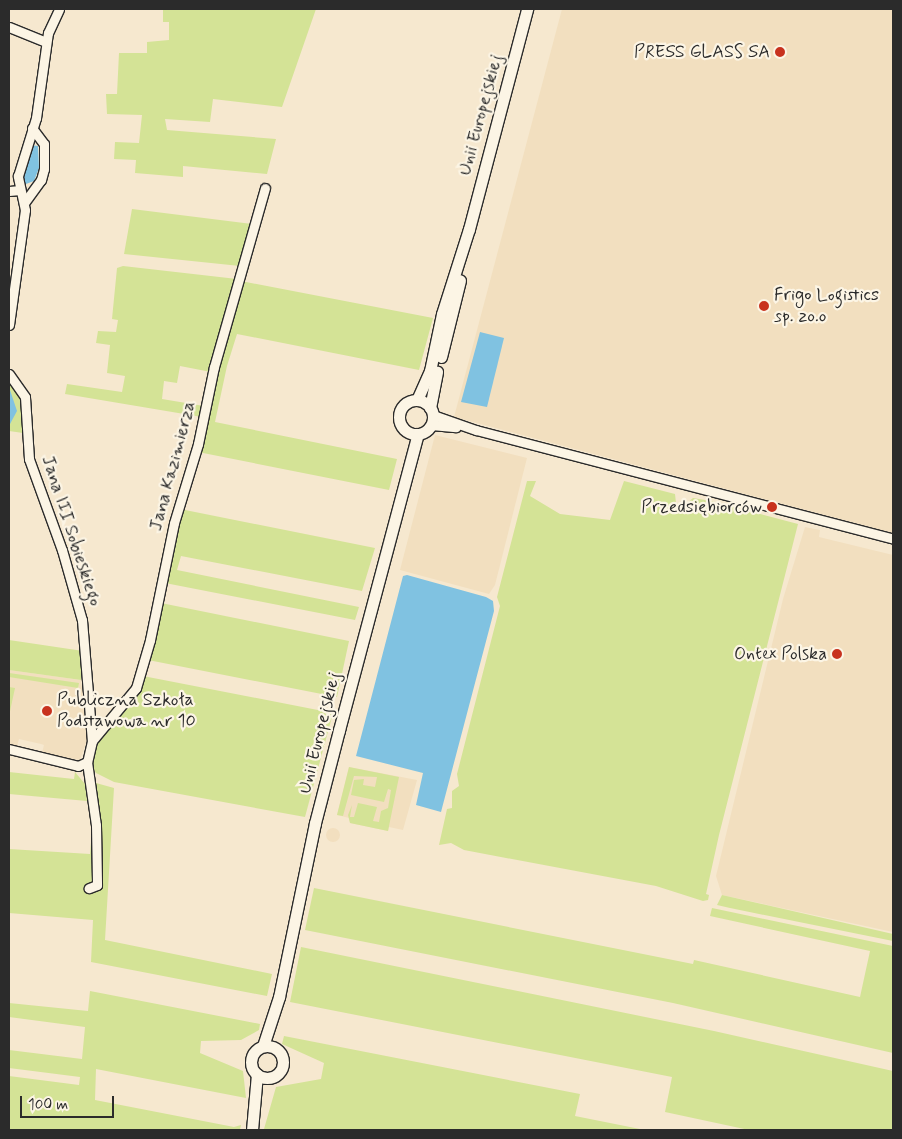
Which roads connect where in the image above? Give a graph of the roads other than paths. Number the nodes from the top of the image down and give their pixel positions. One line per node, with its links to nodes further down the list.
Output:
1 (59, 9): 4 (street)
2 (527, 9): 10 (main road, Unii Europejskiej)
3 (9, 27): 4 (street)
4 (46, 42): 5 (street)
5 (32, 128): 7 (street); 9 (street)
6 (264, 188): 17 (street, Jana Kazimierza)
7 (20, 190): 8 (street); 9 (street)
8 (9, 191)
9 (24, 202): 11 (street)
10 (469, 229): 13 (main road, Unii Europejskiej); 14 (main road, Unii Europejskiej)
11 (9, 325)
12 (9, 374): 17 (street, Jana III Sobieskiego)
13 (417, 400): 14 (main road); 15 (main road)
14 (432, 416): 15 (main road); 16 (street)
15 (413, 433): 21 (main road, Unii Europejskiej)
16 (893, 539)
17 (92, 740): 19 (street, Jana III Sobieskiego)
18 (9, 749): 19 (street)
19 (87, 762): 20 (street)
20 (89, 888)
21 (279, 998): 22 (main road, Unii Europejskiej); 23 (main road, Unii Europejskiej)
22 (263, 1046): 23 (main road); 24 (main road)
23 (277, 1049): 25 (main road)
24 (257, 1074): 25 (main road); 26 (main road)
25 (269, 1078): 26 (main road)
26 (255, 1114): 27 (main road)
27 (252, 1130)

